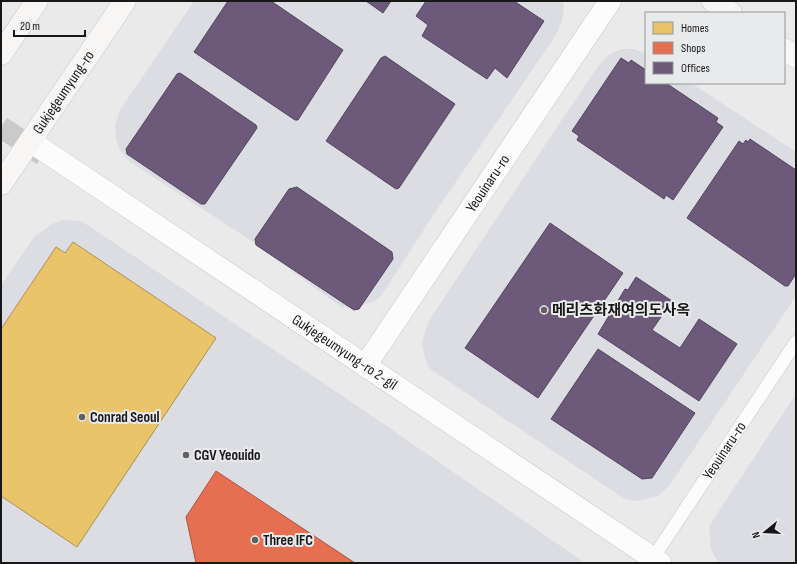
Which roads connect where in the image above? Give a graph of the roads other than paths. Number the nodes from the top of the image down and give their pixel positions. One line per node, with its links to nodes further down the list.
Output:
1 (37, 1): 7 (street)
2 (125, 1): 9 (street, Gukjegeumyung-ro)
3 (610, 1): 12 (street, Yeouinaru-ro)
4 (713, 1): 5 (street)
5 (730, 12)
6 (785, 50): 8 (street)
7 (1, 54)
8 (796, 57)
9 (30, 140): 10 (street, Gukjegeumyung-ro); 12 (street, Gukjegeumyung-ro 2-gil)
10 (1, 184)
11 (796, 342): 13 (lane, Yeouinaru-ro)
12 (365, 366): 13 (street, Gukjegeumyung-ro 2-gil)
13 (656, 560)

